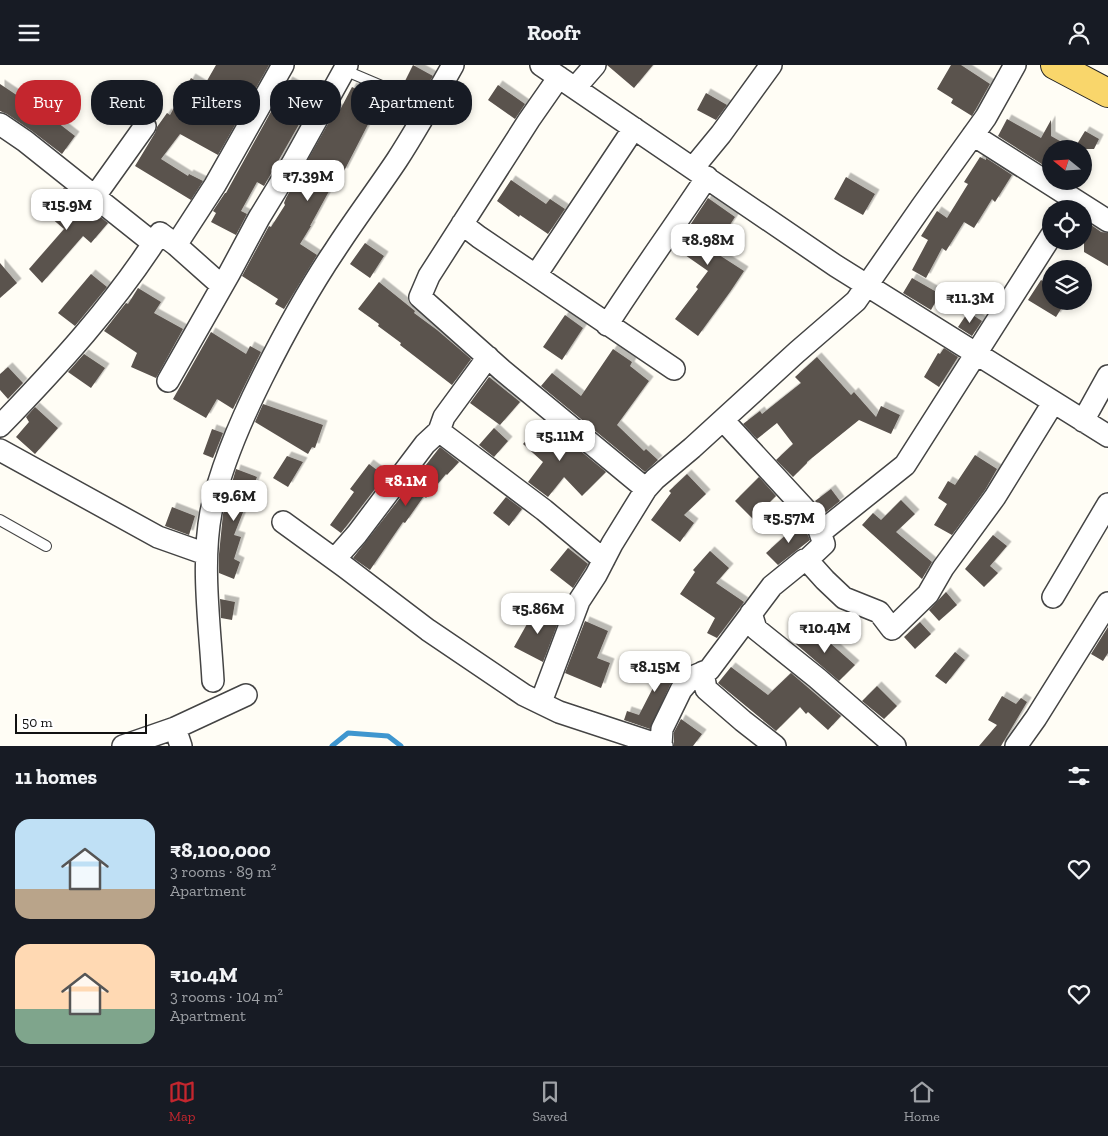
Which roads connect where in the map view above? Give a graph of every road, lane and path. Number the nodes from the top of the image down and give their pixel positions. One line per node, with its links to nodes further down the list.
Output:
1 (284, 65): 25 (street)
2 (453, 65): 10 (street)
3 (541, 65): 11 (street)
4 (595, 65): 11 (street)
5 (771, 65): 18 (street)
6 (1015, 65): 17 (street)
7 (1055, 65): 12 (main road)
8 (346, 68): 9 (lane); 28 (street)
9 (372, 80)
10 (444, 80)
11 (567, 82): 16 (street); 23 (street)
12 (1108, 93)
13 (0, 124): 19 (street)
14 (418, 125): 49 (street)
15 (145, 127): 19 (street)
16 (634, 128): 18 (street); 27 (street)
17 (973, 135): 20 (street); 29 (street)
18 (700, 173): 29 (street); 30 (street)
19 (95, 196): 24 (street)
20 (1064, 200)
21 (1092, 214): 22 (street)
22 (1108, 221)
23 (462, 224): 27 (street); 32 (street)
24 (153, 243): 25 (street); 39 (street)
25 (176, 245): 28 (street)
26 (1042, 250): 31 (street)
27 (536, 275): 30 (street)
28 (222, 286): 35 (street)
29 (867, 286): 31 (street); 37 (street)
30 (607, 325): 33 (street)
31 (976, 354): 36 (street); 47 (street)
32 (488, 357): 40 (street); 43 (street)
33 (674, 369)
34 (1108, 376): 38 (street)
35 (168, 381)
36 (1053, 403): 38 (street); 52 (street)
37 (723, 420): 43 (street); 47 (street)
38 (1082, 421): 41 (street)
39 (0, 426)
40 (439, 431): 50 (street); 51 (street)
41 (1108, 436)
42 (0, 450): 49 (street)
43 (646, 489): 51 (street)
44 (1108, 504): 53 (street)
45 (0, 520): 48 (lane)
46 (283, 522): 50 (street)
47 (821, 532): 52 (street)
48 (46, 547)
49 (206, 554): 57 (street)
50 (335, 559): 59 (street)
51 (604, 560): 59 (street)
52 (807, 560): 55 (street)
53 (1053, 597)
54 (1108, 603): 65 (street)
55 (752, 613): 56 (street); 64 (street)
56 (703, 672): 62 (street); 63 (street)
57 (213, 681)
58 (246, 695): 60 (street)
59 (541, 702): 62 (street)
60 (178, 737): 61 (street)
61 (123, 746)
62 (662, 746)
63 (775, 746)
64 (895, 746)
65 (1016, 746)

